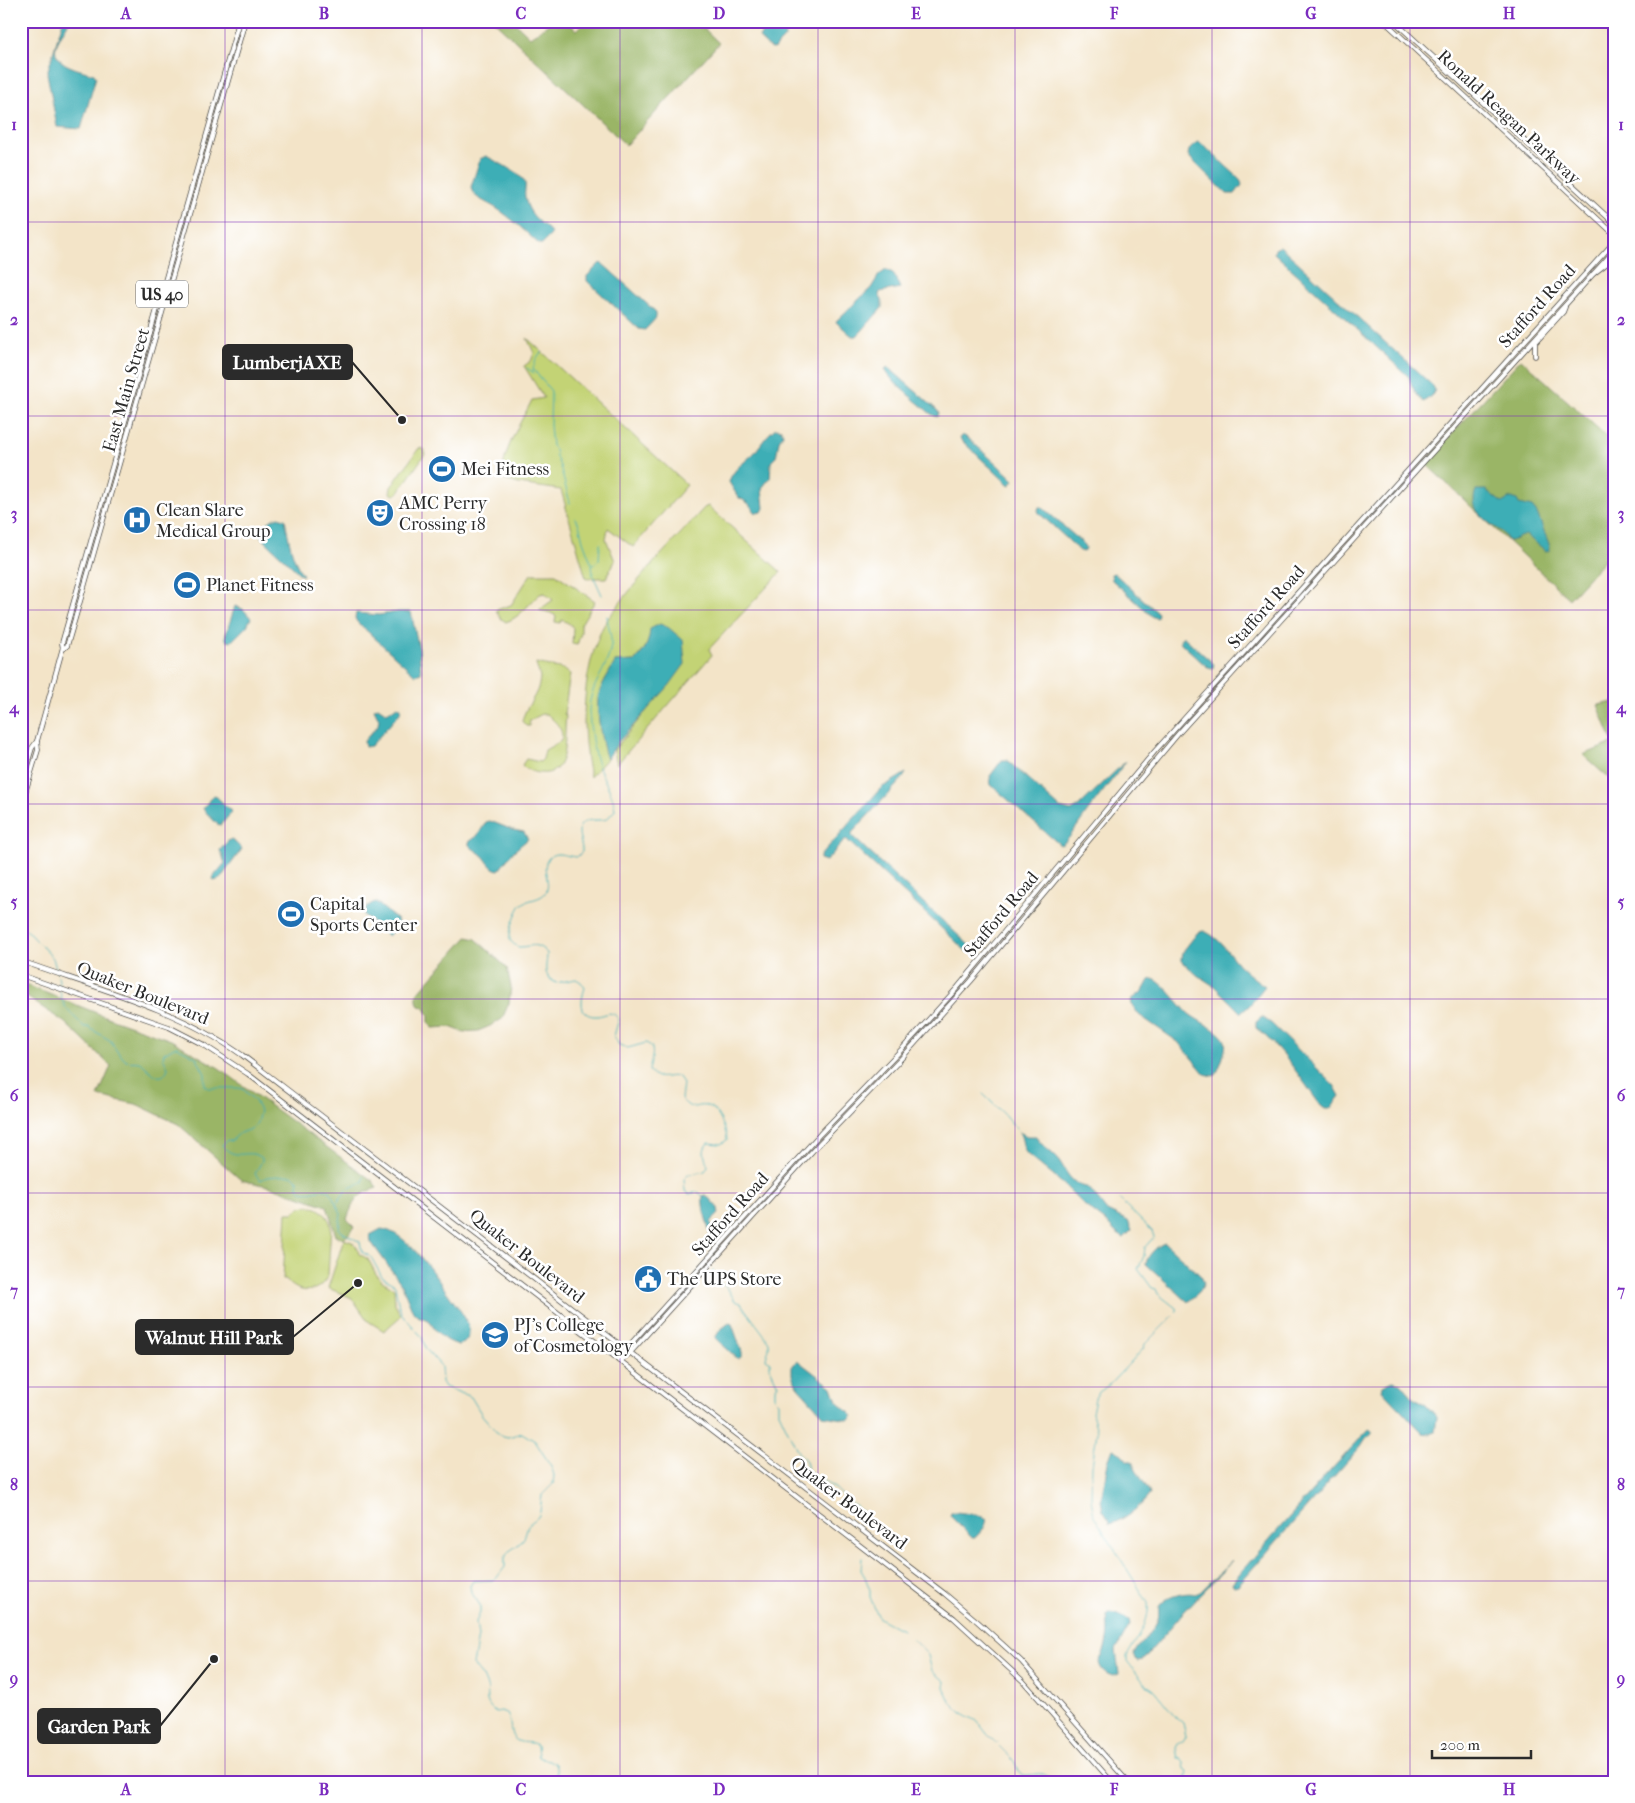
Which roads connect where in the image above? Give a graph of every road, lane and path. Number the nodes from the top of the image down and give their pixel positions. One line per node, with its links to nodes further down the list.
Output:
1 (239, 21): 13 (main road, East Main Street / US 40)
2 (245, 21): 13 (main road, East Main Street / US 40)
3 (1384, 21): 6 (main road, Ronald Reagan Parkway)
4 (1394, 21): 5 (main road, Ronald Reagan Parkway)
5 (1614, 223)
6 (1614, 234)
7 (1614, 242): 19 (main road, Stafford Road)
8 (1614, 251): 10 (main road, Stafford Road)
9 (1614, 258): 10 (main road)
10 (1593, 274): 11 (main road, Stafford Road)
11 (1567, 303): 12 (main road); 20 (main road, Stafford Road)
12 (1535, 356)
13 (63, 649): 14 (main road, East Main Street / US 40)
14 (37, 741): 15 (main road, East Main Street / US 40); 16 (main road, East Main Street / US 40)
15 (21, 784)
16 (21, 806)
17 (21, 961): 19 (main road, Quaker Boulevard)
18 (21, 974): 21 (main road, Quaker Boulevard)
19 (626, 1349): 20 (main road, Quaker Boulevard); 21 (main road, Stafford Road)
20 (630, 1353): 21 (main road, Stafford Road); 23 (main road, Quaker Boulevard)
21 (619, 1360): 22 (main road, Quaker Boulevard)
22 (1112, 1782)
23 (1128, 1782)

